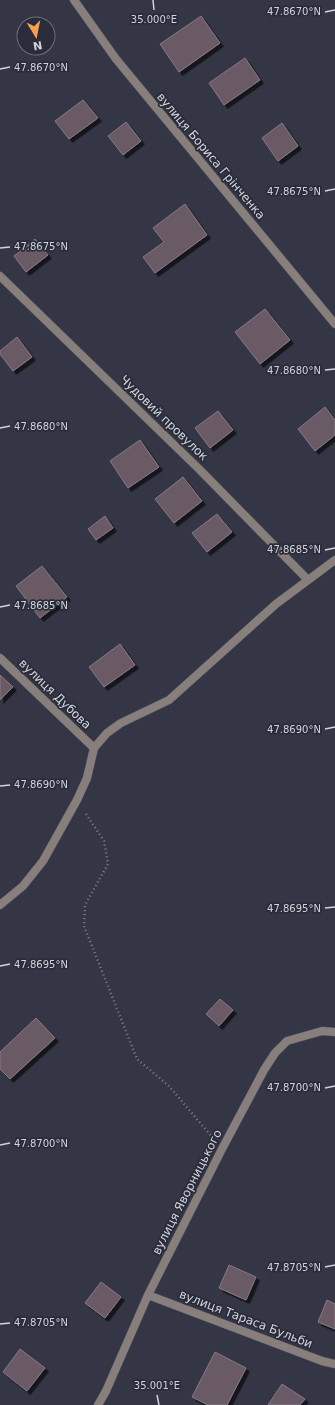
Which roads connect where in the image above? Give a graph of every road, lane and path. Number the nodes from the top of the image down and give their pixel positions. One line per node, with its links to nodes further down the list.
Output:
1 (74, 0): 3 (street, вулиця Бориса Грінченка)
2 (0, 276): 5 (street, Чудовий провулок)
3 (335, 324)
4 (335, 560): 5 (street)
5 (308, 580): 7 (street)
6 (0, 658): 7 (street, вулиця Дубова)
7 (94, 748): 8 (street)
8 (77, 800): 9 (street); 11 (path)
9 (0, 905)
10 (335, 1032): 11 (street, вулиця Яворницького)
11 (222, 1149): 12 (street, вулиця Яворницького)
12 (148, 1295): 13 (street, вулиця Тараса Бульби); 14 (street, вулиця Яворницького)
13 (335, 1364)
14 (98, 1405)

